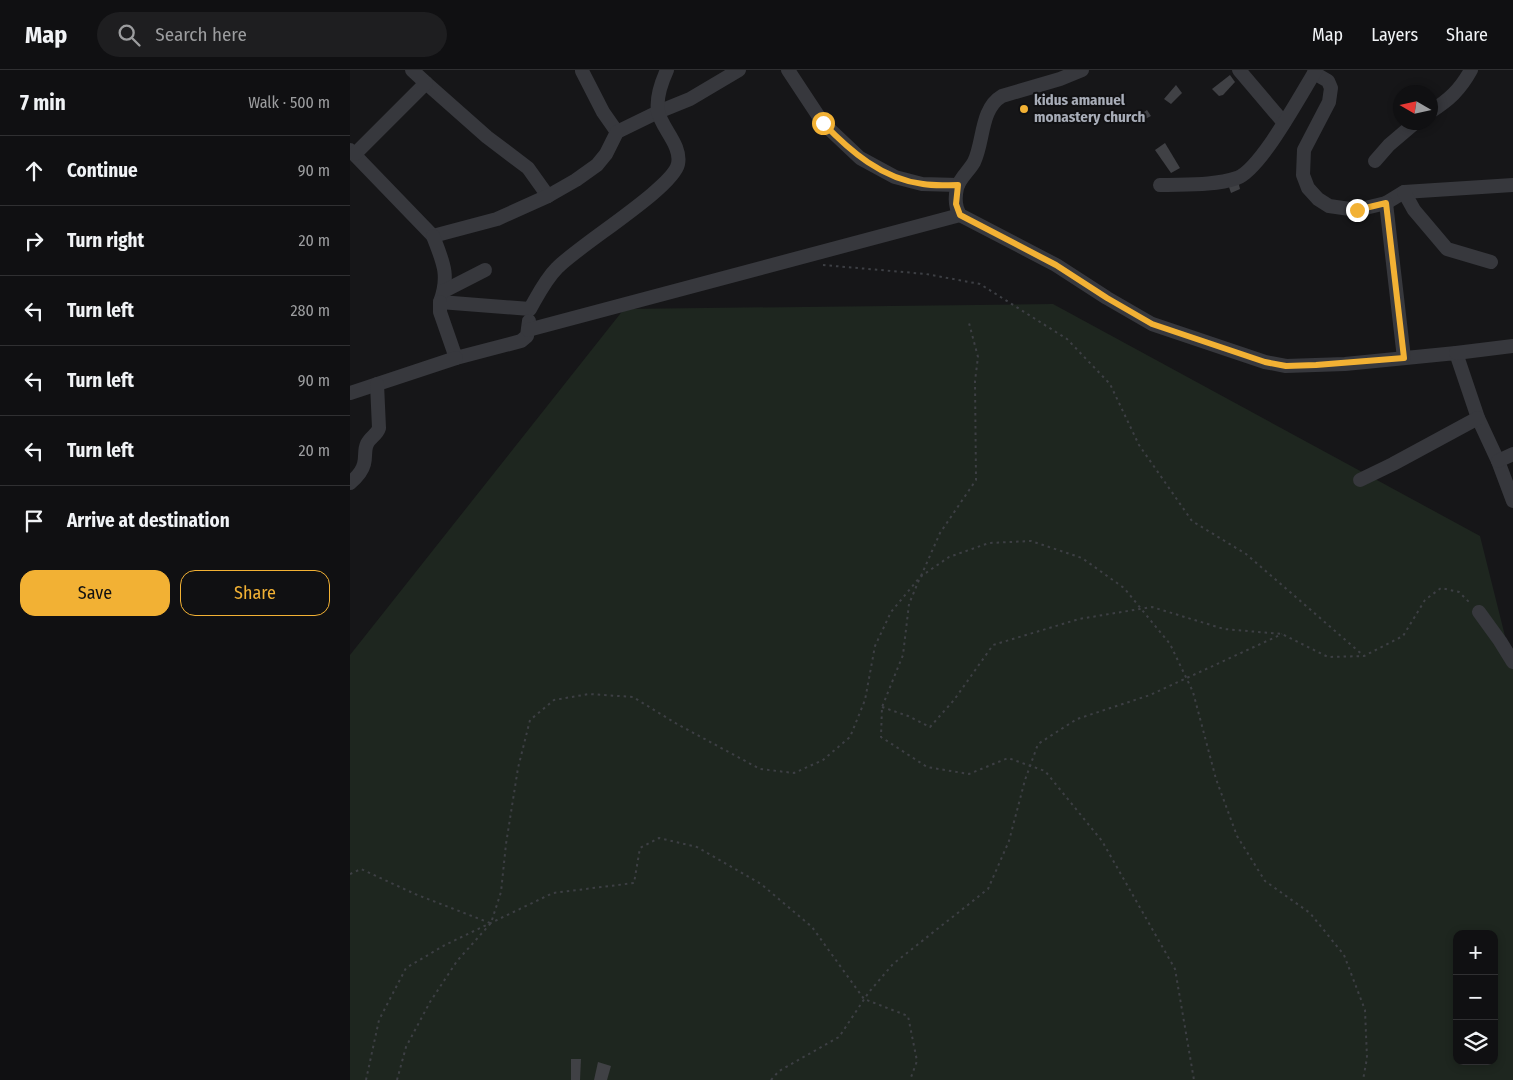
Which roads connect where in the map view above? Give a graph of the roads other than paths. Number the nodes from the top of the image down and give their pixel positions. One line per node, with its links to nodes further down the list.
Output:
1 (412, 70): 10 (street)
2 (667, 70): 12 (street)
3 (739, 70): 12 (street)
4 (788, 70): 22 (street)
5 (1082, 70): 22 (street)
6 (1239, 70): 13 (street)
7 (1471, 70): 11 (street)
8 (582, 71): 15 (street)
9 (1315, 72): 13 (street); 23 (street)
10 (426, 83): 16 (street); 21 (street)
11 (1438, 107)
12 (658, 112): 15 (street); 28 (street)
13 (1284, 123): 18 (street)
14 (1407, 130): 17 (street)
15 (617, 132): 21 (street)
16 (352, 152): 24 (street)
17 (1375, 161)
18 (1160, 185)
19 (1513, 185): 20 (street)
20 (1404, 192): 23 (street); 25 (street)
21 (548, 196): 24 (street)
22 (957, 199): 29 (street); 33 (street)
23 (1386, 203): 33 (street)
24 (433, 236): 27 (street)
25 (1491, 262)
26 (485, 270): 27 (street)
27 (442, 297): 28 (street); 32 (street)
28 (530, 309): 29 (street)
29 (528, 330): 32 (street)
30 (1513, 346): 31 (street)
31 (1456, 353): 33 (street); 36 (street)
32 (456, 358): 34 (street)
33 (1404, 358)
34 (377, 384): 35 (street); 40 (street)
35 (350, 392)
36 (1478, 418): 38 (street); 39 (street)
37 (1513, 454): 38 (street)
38 (1498, 460): 41 (street)
39 (1360, 480)
40 (350, 483)
41 (1513, 501)
42 (1479, 612): 43 (street)
43 (1513, 662)

